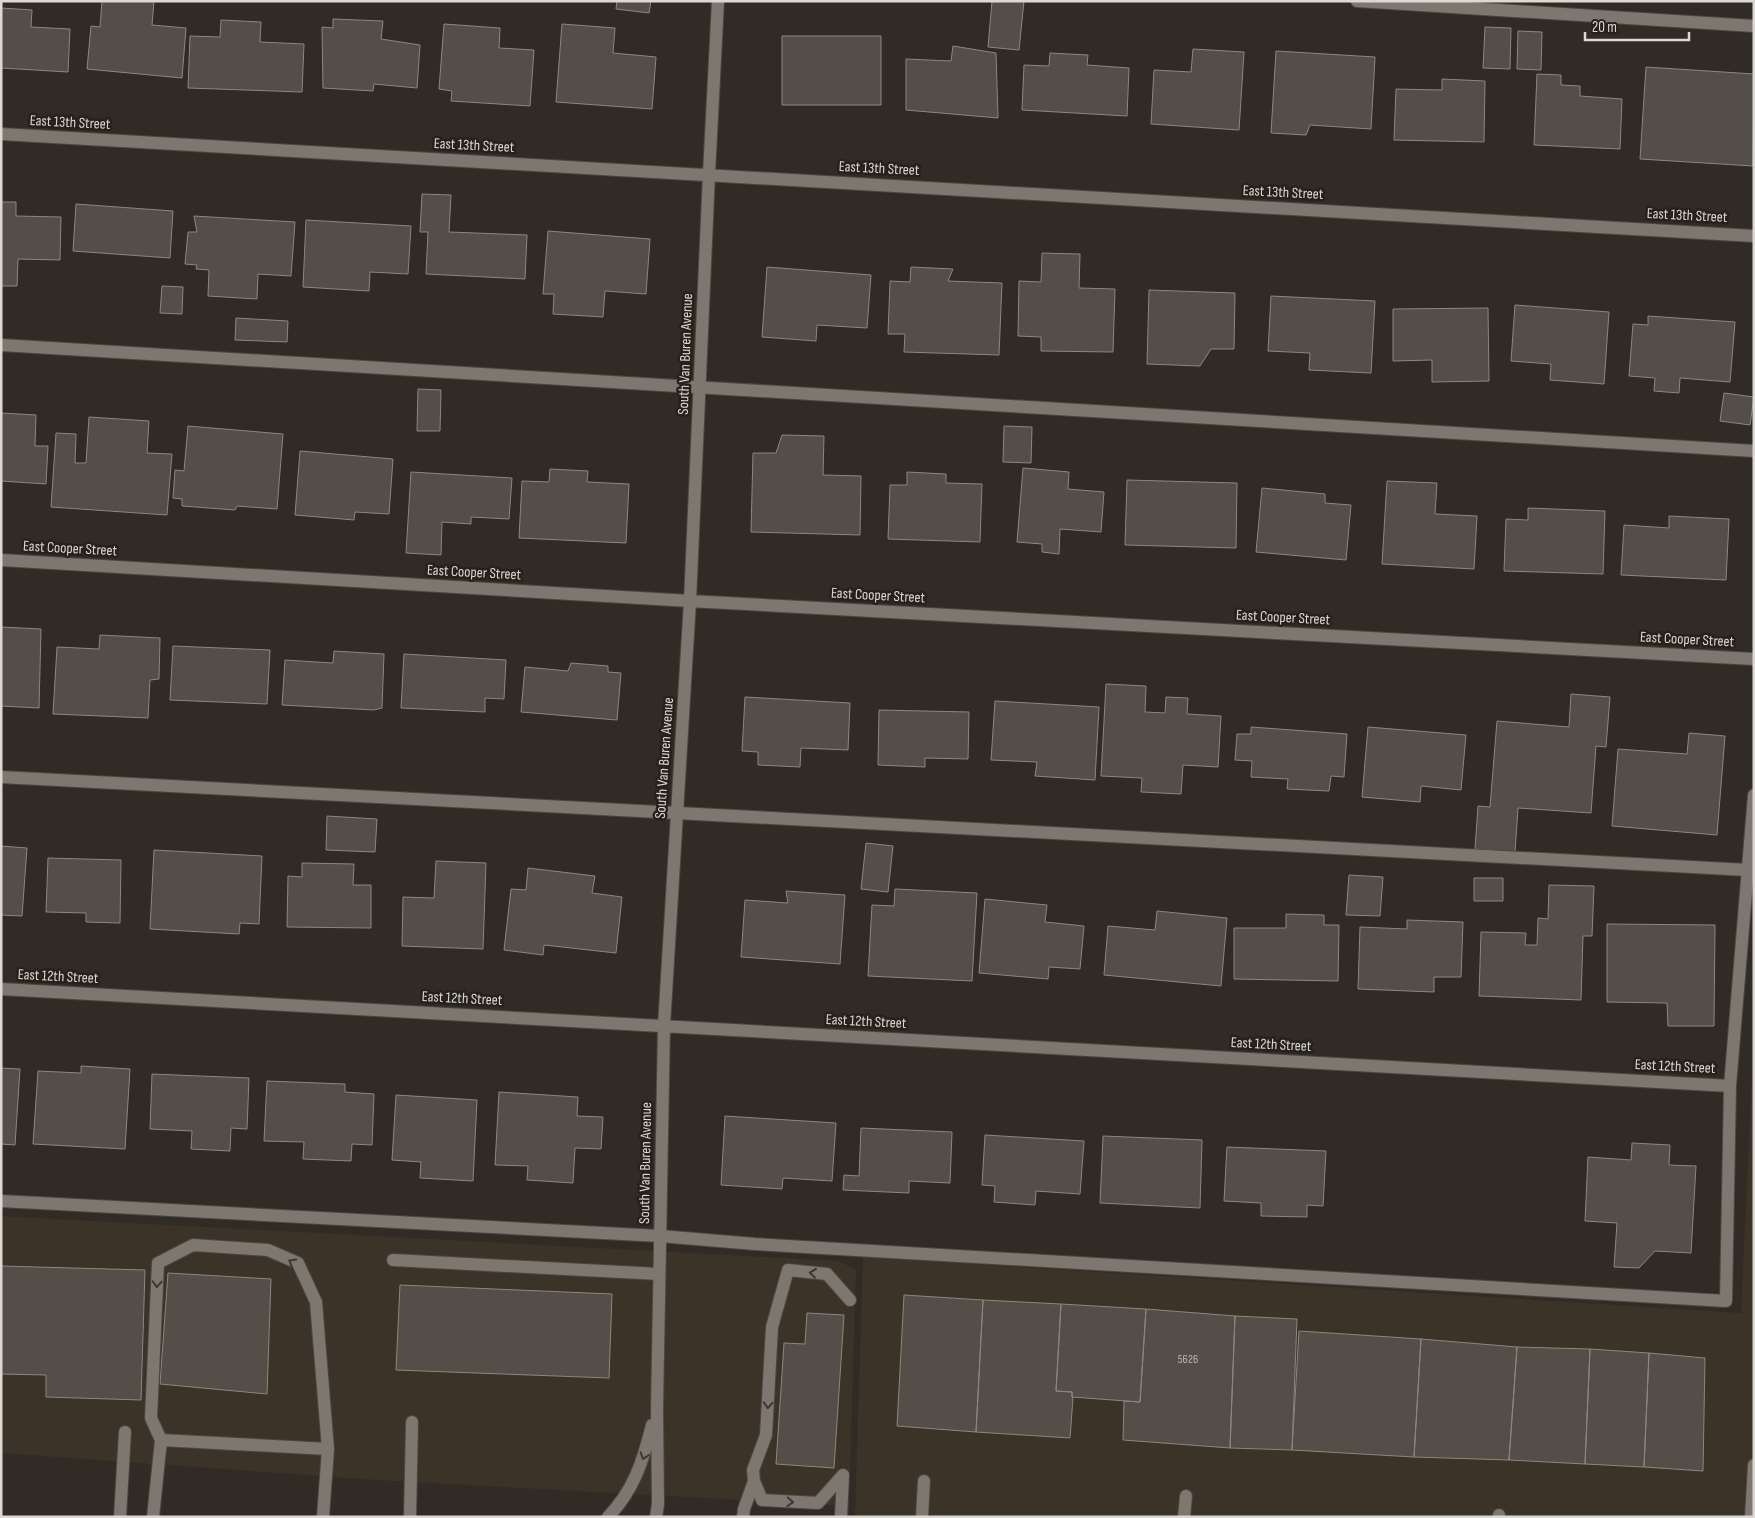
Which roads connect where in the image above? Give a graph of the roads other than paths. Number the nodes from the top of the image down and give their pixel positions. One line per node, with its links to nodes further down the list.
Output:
1 (718, 1): 5 (street, South Van Buren Avenue)
2 (1357, 1): 3 (street)
3 (1754, 26)
4 (1, 134): 5 (street, East 13th Street)
5 (709, 174): 6 (street, East 13th Street); 8 (street, South Van Buren Avenue)
6 (1754, 236)
7 (1, 345): 8 (street)
8 (699, 387): 9 (street); 11 (street, South Van Buren Avenue)
9 (1754, 450)
10 (1, 560): 11 (street, East Cooper Street)
11 (690, 601): 12 (street, East Cooper Street); 15 (street, South Van Buren Avenue)
12 (1754, 659)
13 (1, 777): 15 (street)
14 (1754, 795): 16 (street)
15 (677, 813): 16 (street); 18 (street, South Van Buren Avenue)
16 (1748, 870): 19 (street)
17 (1, 989): 18 (street, East 12th Street)
18 (664, 1026): 19 (street, East 12th Street); 21 (street, South Van Buren Avenue)
19 (1730, 1086): 21 (street)
20 (1, 1202): 21 (street)
21 (660, 1236): 23 (street, South Van Buren Avenue)
22 (393, 1260): 23 (street)
23 (659, 1274): 25 (street, South Van Buren Avenue)
24 (850, 1300): 31 (street, one-way to 31)
25 (657, 1408): 38 (street, one-way to 38); 39 (street, South Van Buren Avenue)
26 (412, 1422): 37 (street)
27 (125, 1432): 34 (street)
28 (161, 1440): 29 (street); 29 (street, one-way to 28); 35 (street)
29 (328, 1449): 36 (street)
30 (1754, 1465): 44 (street)
31 (754, 1481): 40 (street); 41 (street, one-way to 41)
32 (924, 1481): 42 (street)
33 (1186, 1496): 43 (street)
34 (120, 1517)
35 (153, 1517)
36 (322, 1517)
37 (410, 1517)
38 (608, 1517)
39 (656, 1517)
40 (743, 1517)
41 (841, 1517)
42 (922, 1517)
43 (1184, 1517)
44 (1751, 1517)

